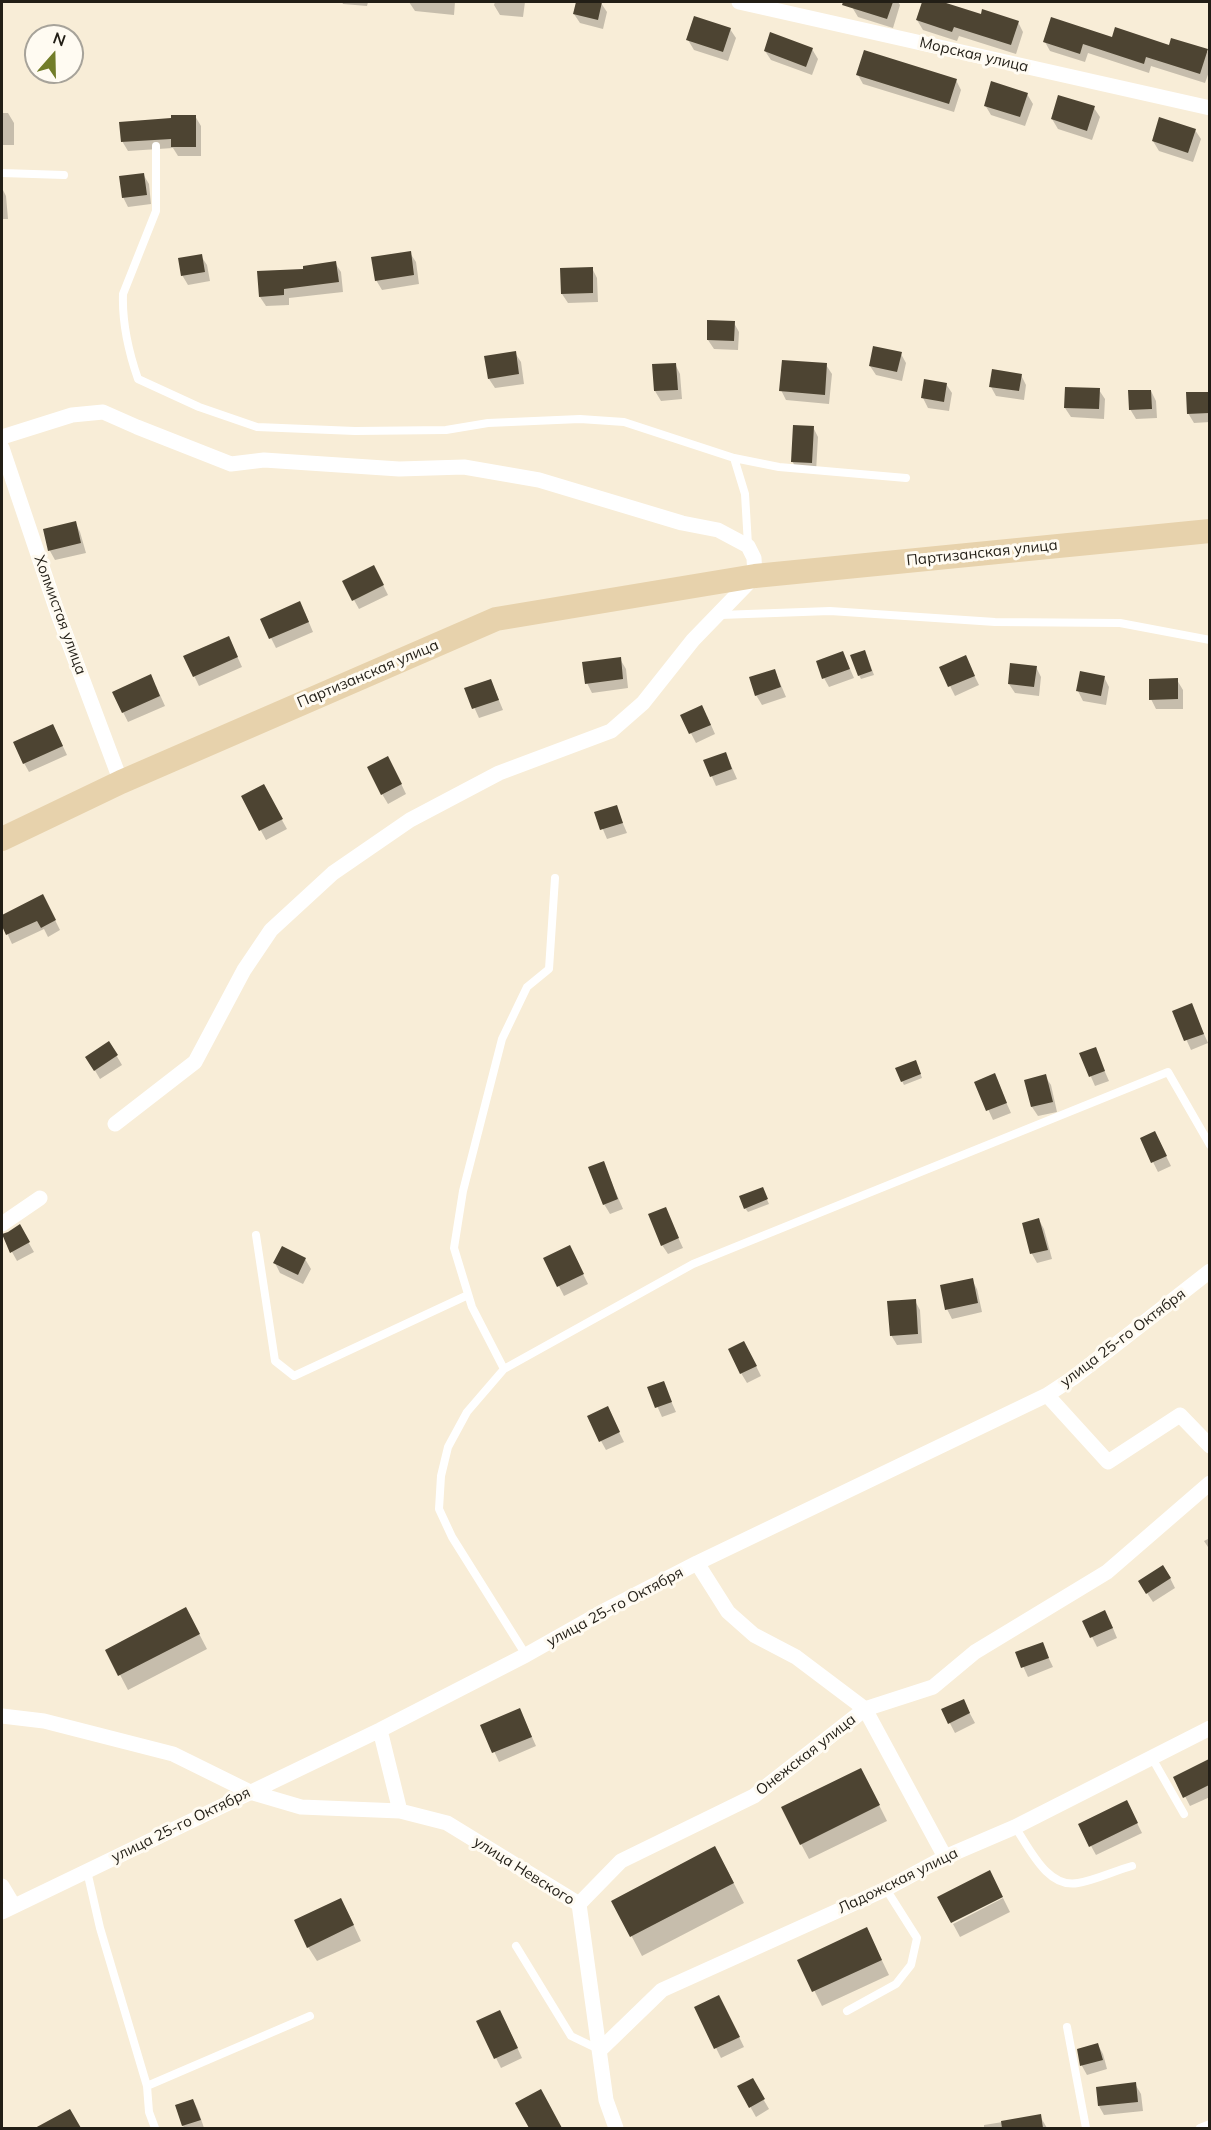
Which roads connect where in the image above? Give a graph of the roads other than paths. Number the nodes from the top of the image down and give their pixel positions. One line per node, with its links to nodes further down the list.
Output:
1 (739, 2): 2 (street, Морская улица)
2 (1209, 108)
3 (156, 146): 8 (lane)
4 (2, 173): 5 (lane)
5 (64, 174)
6 (2, 437): 11 (street)
7 (2, 448): 15 (street, Холмистая улица)
8 (734, 458): 9 (lane); 11 (lane)
9 (906, 478)
10 (1209, 531): 12 (main road, Партизанская улица)
11 (748, 546): 12 (street)
12 (755, 576): 13 (street); 15 (main road, Партизанская улица)
13 (716, 615): 14 (lane); 18 (street)
14 (1209, 640)
15 (121, 782): 16 (main road, Партизанская улица)
16 (2, 839)
17 (555, 878): 24 (lane)
18 (115, 1124)
19 (1209, 1145): 25 (lane)
20 (40, 1198): 21 (street)
21 (2, 1224)
22 (256, 1235): 24 (lane)
23 (1209, 1271): 26 (street, улица 25-го Октября)
24 (468, 1295): 25 (lane)
25 (504, 1369): 30 (lane)
26 (1047, 1395): 27 (street); 29 (street, улица 25-го Октября)
27 (1209, 1446)
28 (1209, 1483): 31 (street, Онежская улица)
29 (697, 1563): 30 (street, улица 25-го Октября); 31 (street)
30 (526, 1655): 34 (street, улица 25-го Октября)
31 (865, 1709): 40 (street); 45 (street, Онежская улица)
32 (2, 1716): 36 (street, улица Невского)
33 (1209, 1728): 35 (street, Ладожская улица)
34 (380, 1730): 36 (street, улица 25-го Октября); 37 (street)
35 (1152, 1758): 38 (lane); 39 (street, Ладожская улица)
36 (250, 1792): 37 (street, улица Невского); 42 (street, улица 25-го Октября)
37 (400, 1811): 45 (street, улица Невского)
38 (1184, 1814)
39 (1014, 1827): 40 (street, Ладожская улица); 41 (lane)
40 (945, 1857): 44 (street, Ладожская улица)
41 (1132, 1866)
42 (87, 1871): 46 (street, улица 25-го Октября); 52 (lane)
43 (2, 1886): 46 (street)
44 (886, 1889): 48 (lane); 51 (street, Ладожская улица)
45 (579, 1904): 51 (street, улица Невского)
46 (8, 1909)
47 (516, 1946): 51 (lane)
48 (847, 2011)
49 (310, 2016): 52 (lane)
50 (1067, 2027): 56 (lane)
51 (600, 2050): 55 (street, улица Невского)
52 (147, 2086): 54 (lane)
53 (1209, 2124): 57 (lane)
54 (155, 2128)
55 (616, 2128)
56 (1086, 2128)
57 (1200, 2128)

